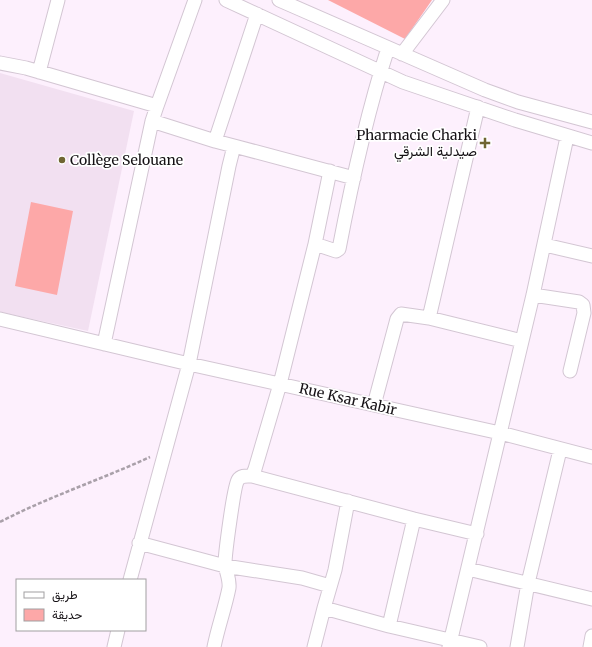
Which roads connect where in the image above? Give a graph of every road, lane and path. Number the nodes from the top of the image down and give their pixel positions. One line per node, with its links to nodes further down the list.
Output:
1 (58, 0): 10 (street)
2 (195, 0): 12 (street)
3 (226, 0): 6 (street)
4 (279, 0): 7 (street)
5 (443, 0): 8 (street)
6 (257, 14): 11 (street); 17 (street)
7 (388, 48): 8 (street); 11 (street)
8 (402, 54): 15 (street)
9 (0, 63): 10 (street)
10 (39, 72): 12 (street)
11 (381, 72): 13 (street); 21 (street)
12 (157, 106): 14 (street)
13 (478, 107): 16 (street); 26 (street)
14 (152, 121): 17 (street); 29 (street)
15 (592, 122)
16 (567, 137): 18 (street); 23 (street)
17 (215, 141): 19 (street)
18 (592, 143)
19 (234, 146): 20 (street); 30 (street)
20 (330, 171): 21 (street); 22 (street)
21 (354, 178): 22 (street)
22 (315, 244): 32 (street)
23 (545, 245): 24 (street); 25 (street)
24 (592, 256)
25 (533, 295): 28 (street); 31 (street)
26 (429, 318): 28 (street); 33 (street)
27 (0, 319): 29 (street, Rue Ksar Kabir)
28 (522, 341): 34 (street)
29 (104, 344): 30 (street, Rue Ksar Kabir)
30 (189, 364): 32 (street, Rue Ksar Kabir); 35 (street)
31 (570, 371)
32 (280, 384): 33 (street, Rue Ksar Kabir); 38 (street)
33 (374, 405): 34 (street, Rue Ksar Kabir)
34 (500, 433): 36 (street, Rue Ksar Kabir); 42 (street)
35 (165, 450): 41 (path); 43 (street)
36 (560, 450): 37 (street, Rue Ksar Kabir); 47 (street)
37 (592, 457)
38 (252, 476): 39 (street); 44 (street)
39 (348, 502): 40 (street); 48 (street)
40 (414, 519): 42 (street); 51 (street)
41 (0, 522)
42 (477, 534): 45 (street)
43 (139, 543): 44 (street); 46 (street)
44 (225, 566): 48 (street); 56 (street)
45 (468, 569): 47 (street); 54 (street)
46 (130, 579)
47 (528, 583): 49 (street); 59 (street)
48 (330, 586): 50 (street)
49 (592, 599)
50 (324, 608): 51 (street); 57 (street)
51 (389, 626): 54 (street)
52 (118, 631): 55 (street)
53 (592, 636): 60 (street)
54 (450, 644): 58 (street)
55 (114, 647)
56 (214, 647)
57 (314, 647)
58 (480, 647)
59 (517, 647)
60 (590, 647)

